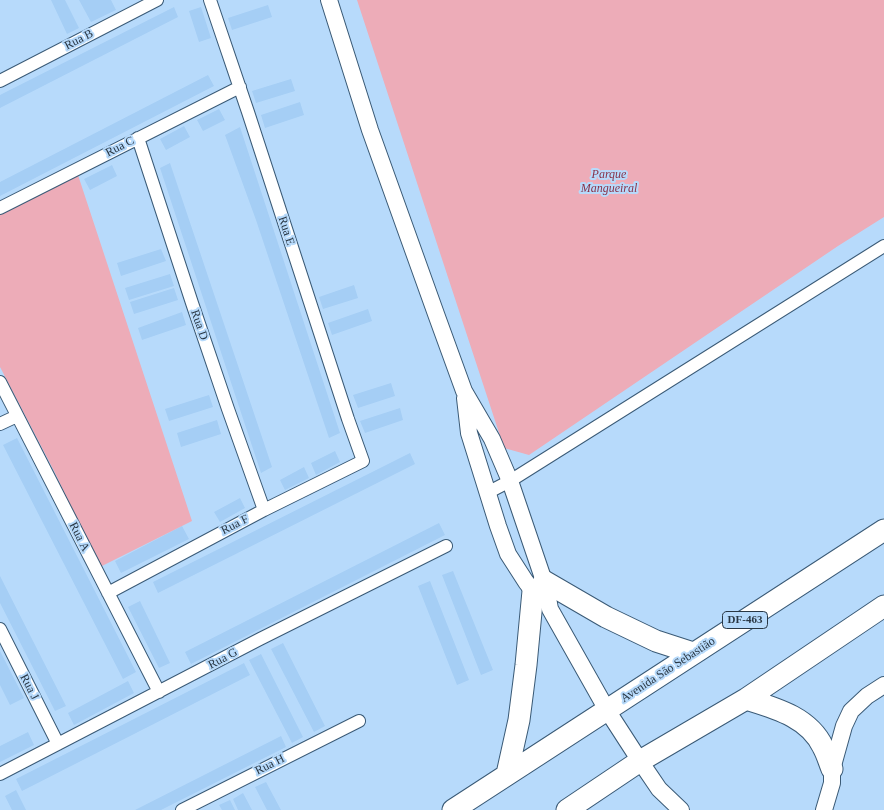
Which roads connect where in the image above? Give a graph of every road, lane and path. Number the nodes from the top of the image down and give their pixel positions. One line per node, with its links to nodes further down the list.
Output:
1 (157, 0): 4 (street, Rua B)
2 (210, 0): 5 (street, Rua E)
3 (329, 0): 10 (street)
4 (0, 81)
5 (240, 87): 6 (street, Rua C); 13 (street, Rua E)
6 (138, 138): 7 (street, Rua C); 16 (street, Rua D)
7 (0, 208)
8 (884, 246): 14 (street)
9 (0, 382): 11 (street, Rua A)
10 (464, 391): 14 (street); 15 (street)
11 (17, 416): 12 (street); 20 (street, Rua A)
12 (0, 424)
13 (364, 461): 16 (street, Rua F)
14 (510, 481): 15 (street); 19 (street)
15 (488, 493): 19 (street)
16 (264, 510): 20 (street, Rua F)
17 (884, 530): 23 (main road, Avenida São Sebastião / DF-463)
18 (446, 546): 25 (street, Rua G)
19 (538, 586): 23 (main road); 27 (street); 33 (main road)
20 (108, 593): 25 (street, Rua A)
21 (884, 606): 26 (main road)
22 (0, 629): 29 (street, Rua J)
23 (693, 653): 27 (main road, Avenida São Sebastião / DF-463)
24 (884, 685): 31 (street)
25 (159, 692): 29 (street, Rua G)
26 (746, 698): 30 (main road); 31 (main road)
27 (607, 710): 30 (street); 33 (main road, Avenida São Sebastião / DF-463)
28 (359, 721): 35 (street, Rua H)
29 (58, 744): 32 (street, Rua G)
30 (640, 761): 34 (street); 37 (main road)
31 (832, 769): 40 (street)
32 (0, 774)
33 (507, 774): 36 (main road, Avenida São Sebastião / DF-463)
34 (659, 789): 38 (street); 39 (street)
35 (182, 810)
36 (453, 810)
37 (567, 810)
38 (665, 810)
39 (681, 810)
40 (824, 810)

